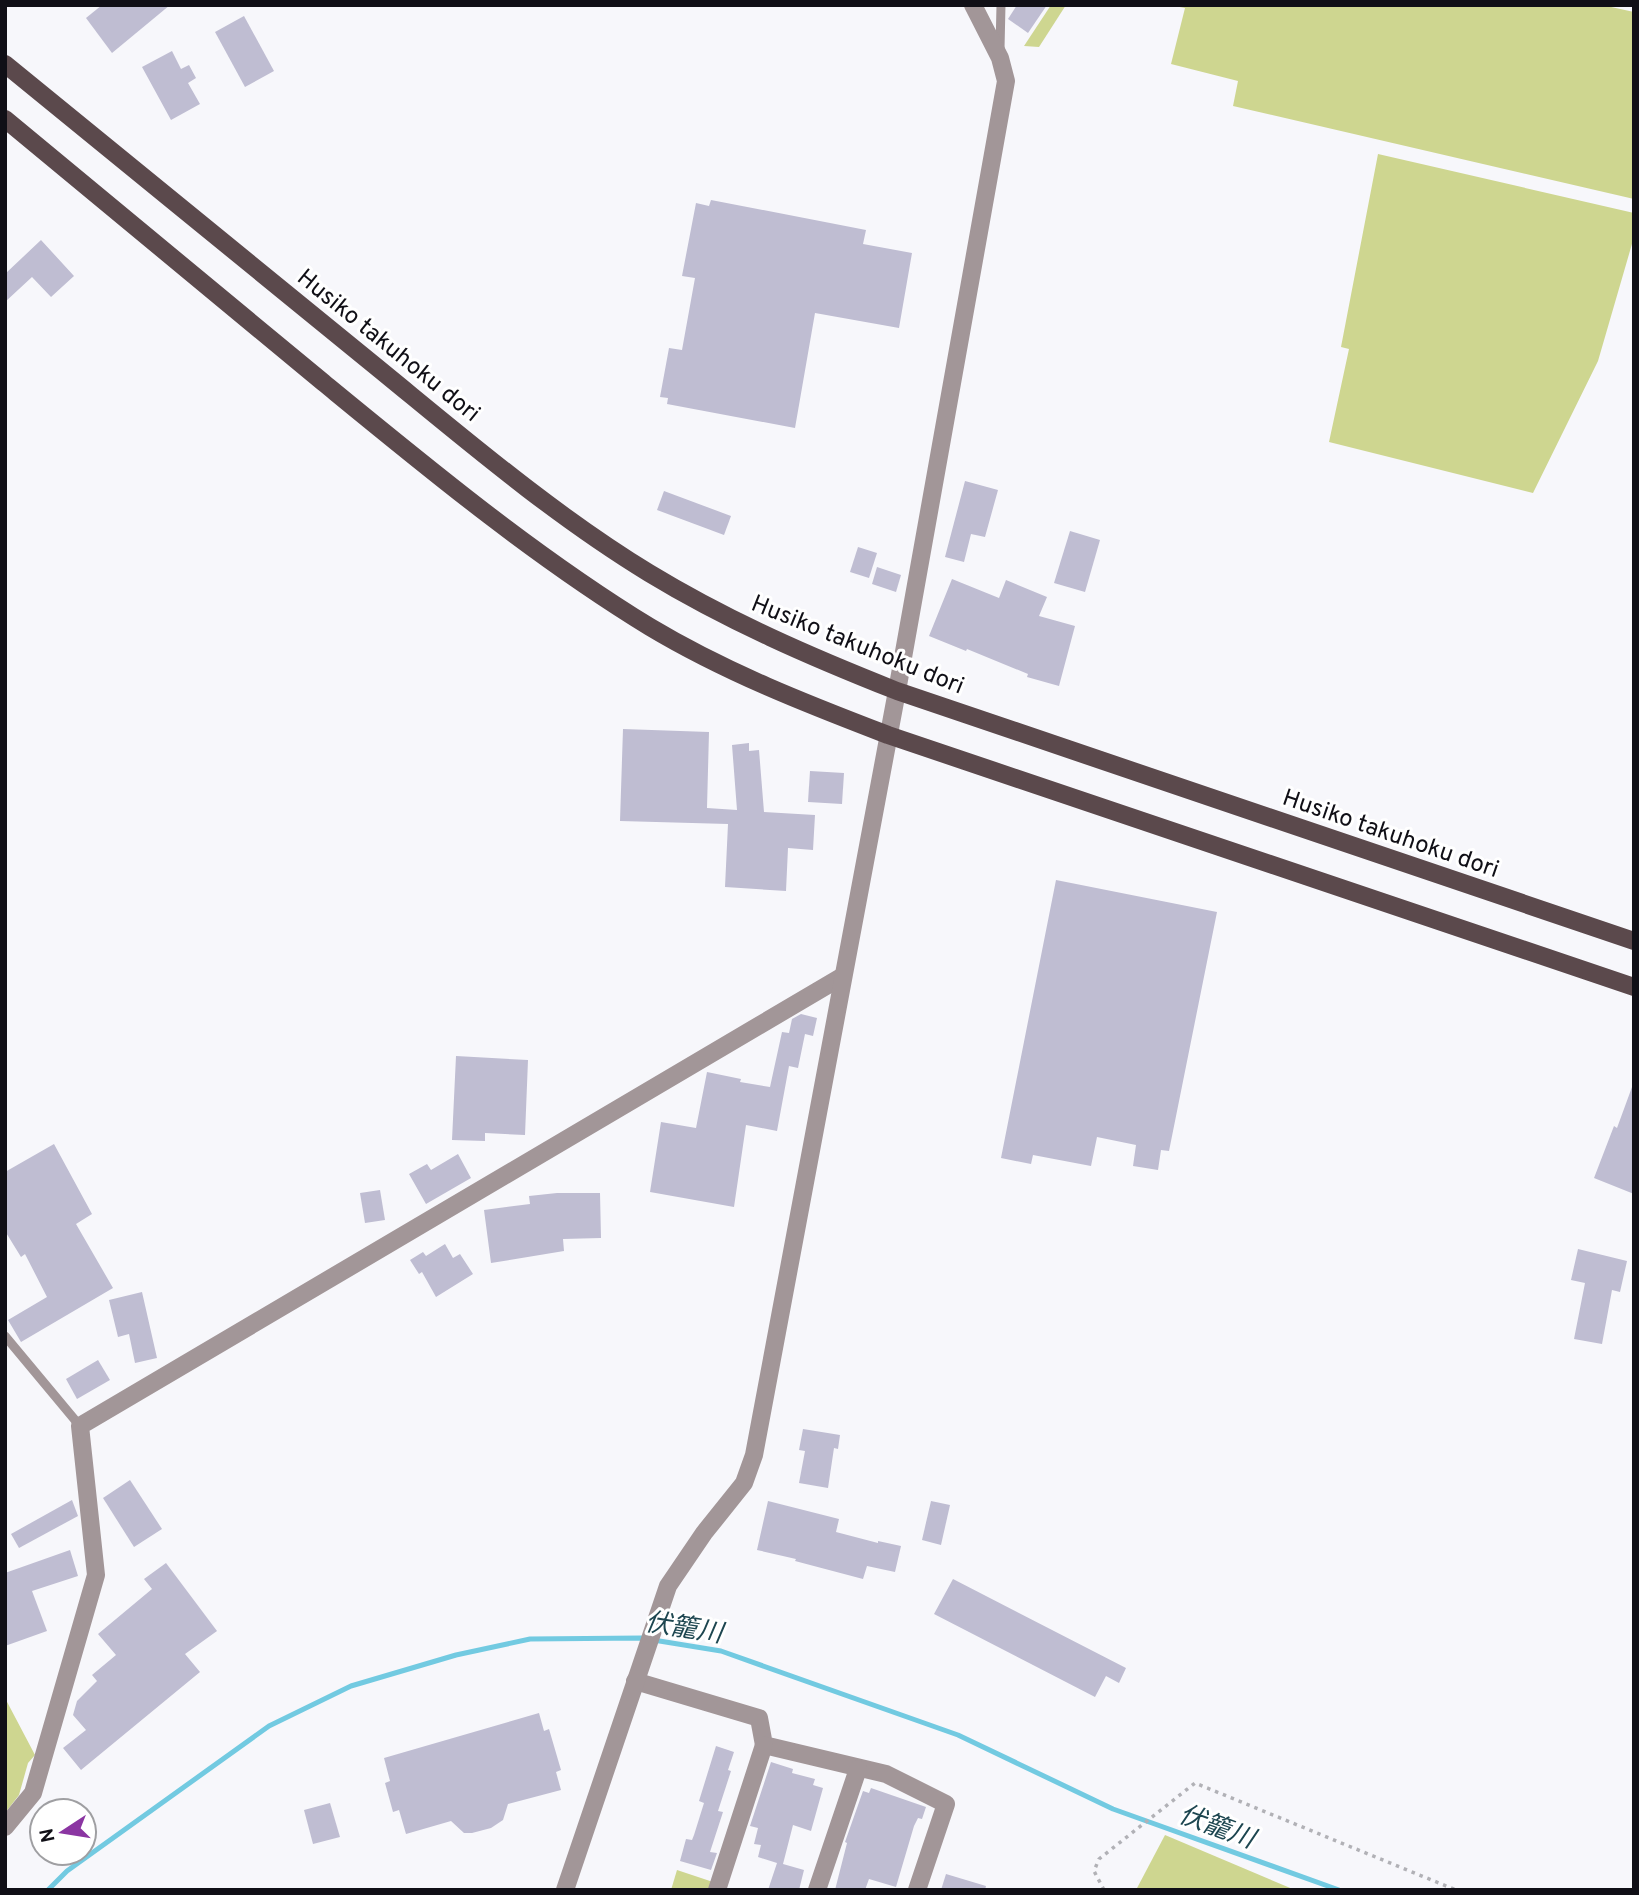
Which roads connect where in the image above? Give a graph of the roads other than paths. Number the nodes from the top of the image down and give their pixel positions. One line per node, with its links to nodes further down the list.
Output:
1 (973, 5): 3 (street)
2 (1001, 5): 3 (lane)
3 (1000, 58): 6 (street)
4 (5, 64): 6 (main road, Husiko takuhoku dori)
5 (5, 119): 7 (main road)
6 (897, 691): 7 (street); 8 (main road, Husiko takuhoku dori)
7 (888, 735): 9 (street); 10 (main road)
8 (1634, 941)
9 (843, 976): 12 (street); 13 (street)
10 (1634, 987)
11 (5, 1336): 12 (lane)
12 (80, 1426): 16 (street)
13 (637, 1676): 14 (street); 17 (street)
14 (764, 1745): 15 (street); 18 (street)
15 (858, 1769): 19 (street); 20 (street)
16 (5, 1827)
17 (565, 1890)
18 (717, 1890)
19 (817, 1890)
20 (917, 1890)

